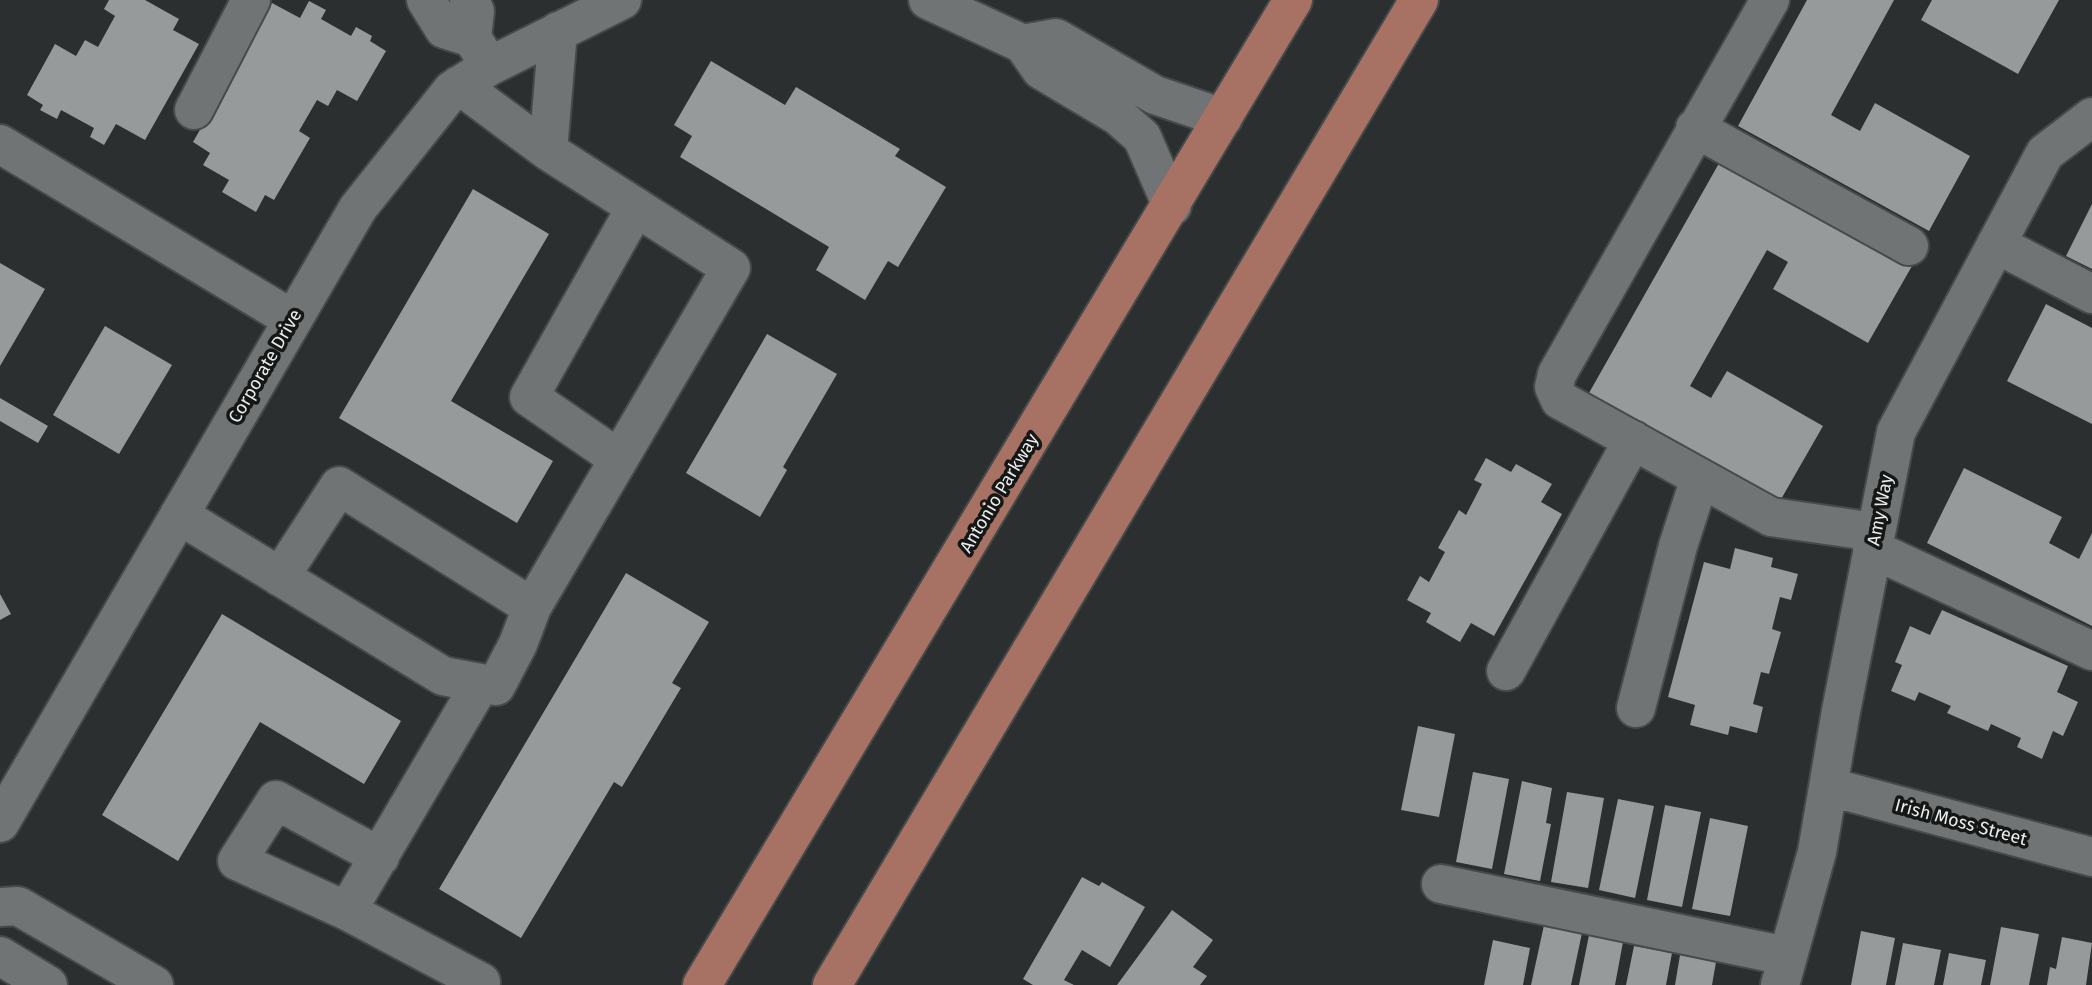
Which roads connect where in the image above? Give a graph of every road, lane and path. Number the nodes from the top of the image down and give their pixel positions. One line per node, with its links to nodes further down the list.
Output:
1 (251, 0): 12 (street)
2 (426, 0): 11 (street)
3 (468, 0): 11 (street)
4 (622, 0): 9 (street, Corporate Drive)
5 (928, 0): 10 (street)
6 (1293, 0): 14 (main road, Antonio Parkway)
7 (1419, 0): 48 (main road)
8 (1770, 0): 15 (street)
9 (558, 31): 11 (street, Corporate Drive); 17 (street)
10 (1023, 44): 14 (street); 18 (street)
11 (474, 63): 17 (street); 23 (street, Corporate Drive)
12 (194, 110)
13 (2092, 117): 20 (street, Amy Way)
14 (1223, 118): 18 (main road, Antonio Parkway)
15 (1695, 128): 21 (street); 24 (street)
16 (0, 144): 23 (street)
17 (548, 151): 19 (street)
18 (1172, 206): 47 (main road, Antonio Parkway)
19 (636, 207): 25 (street); 25 (street)
20 (1996, 244): 22 (street); 28 (street, Amy Way)
21 (1909, 246)
22 (2092, 294)
23 (292, 319): 27 (street, Corporate Drive)
24 (1633, 440): 26 (street); 32 (street)
25 (619, 459): 30 (street)
26 (1700, 478): 28 (street); 34 (street)
27 (178, 515): 29 (street); 36 (street, Corporate Drive)
28 (1874, 541): 31 (street); 35 (street, Amy Way)
29 (280, 577): 30 (street); 33 (street)
30 (532, 607): 33 (street)
31 (2092, 651)
32 (1506, 671)
33 (481, 683): 37 (street)
34 (1636, 708)
35 (1830, 786): 38 (street, Irish Moss Street); 43 (street, Amy Way)
36 (0, 822)
37 (380, 857): 41 (street); 41 (street)
38 (2092, 857)
39 (1441, 884): 43 (street, Amy Way)
40 (0, 907): 46 (street)
41 (347, 911): 44 (street)
42 (0, 956): 45 (street)
43 (1783, 970)
44 (481, 982)
45 (48, 985)
46 (154, 985)
47 (702, 985)
48 (832, 985)

